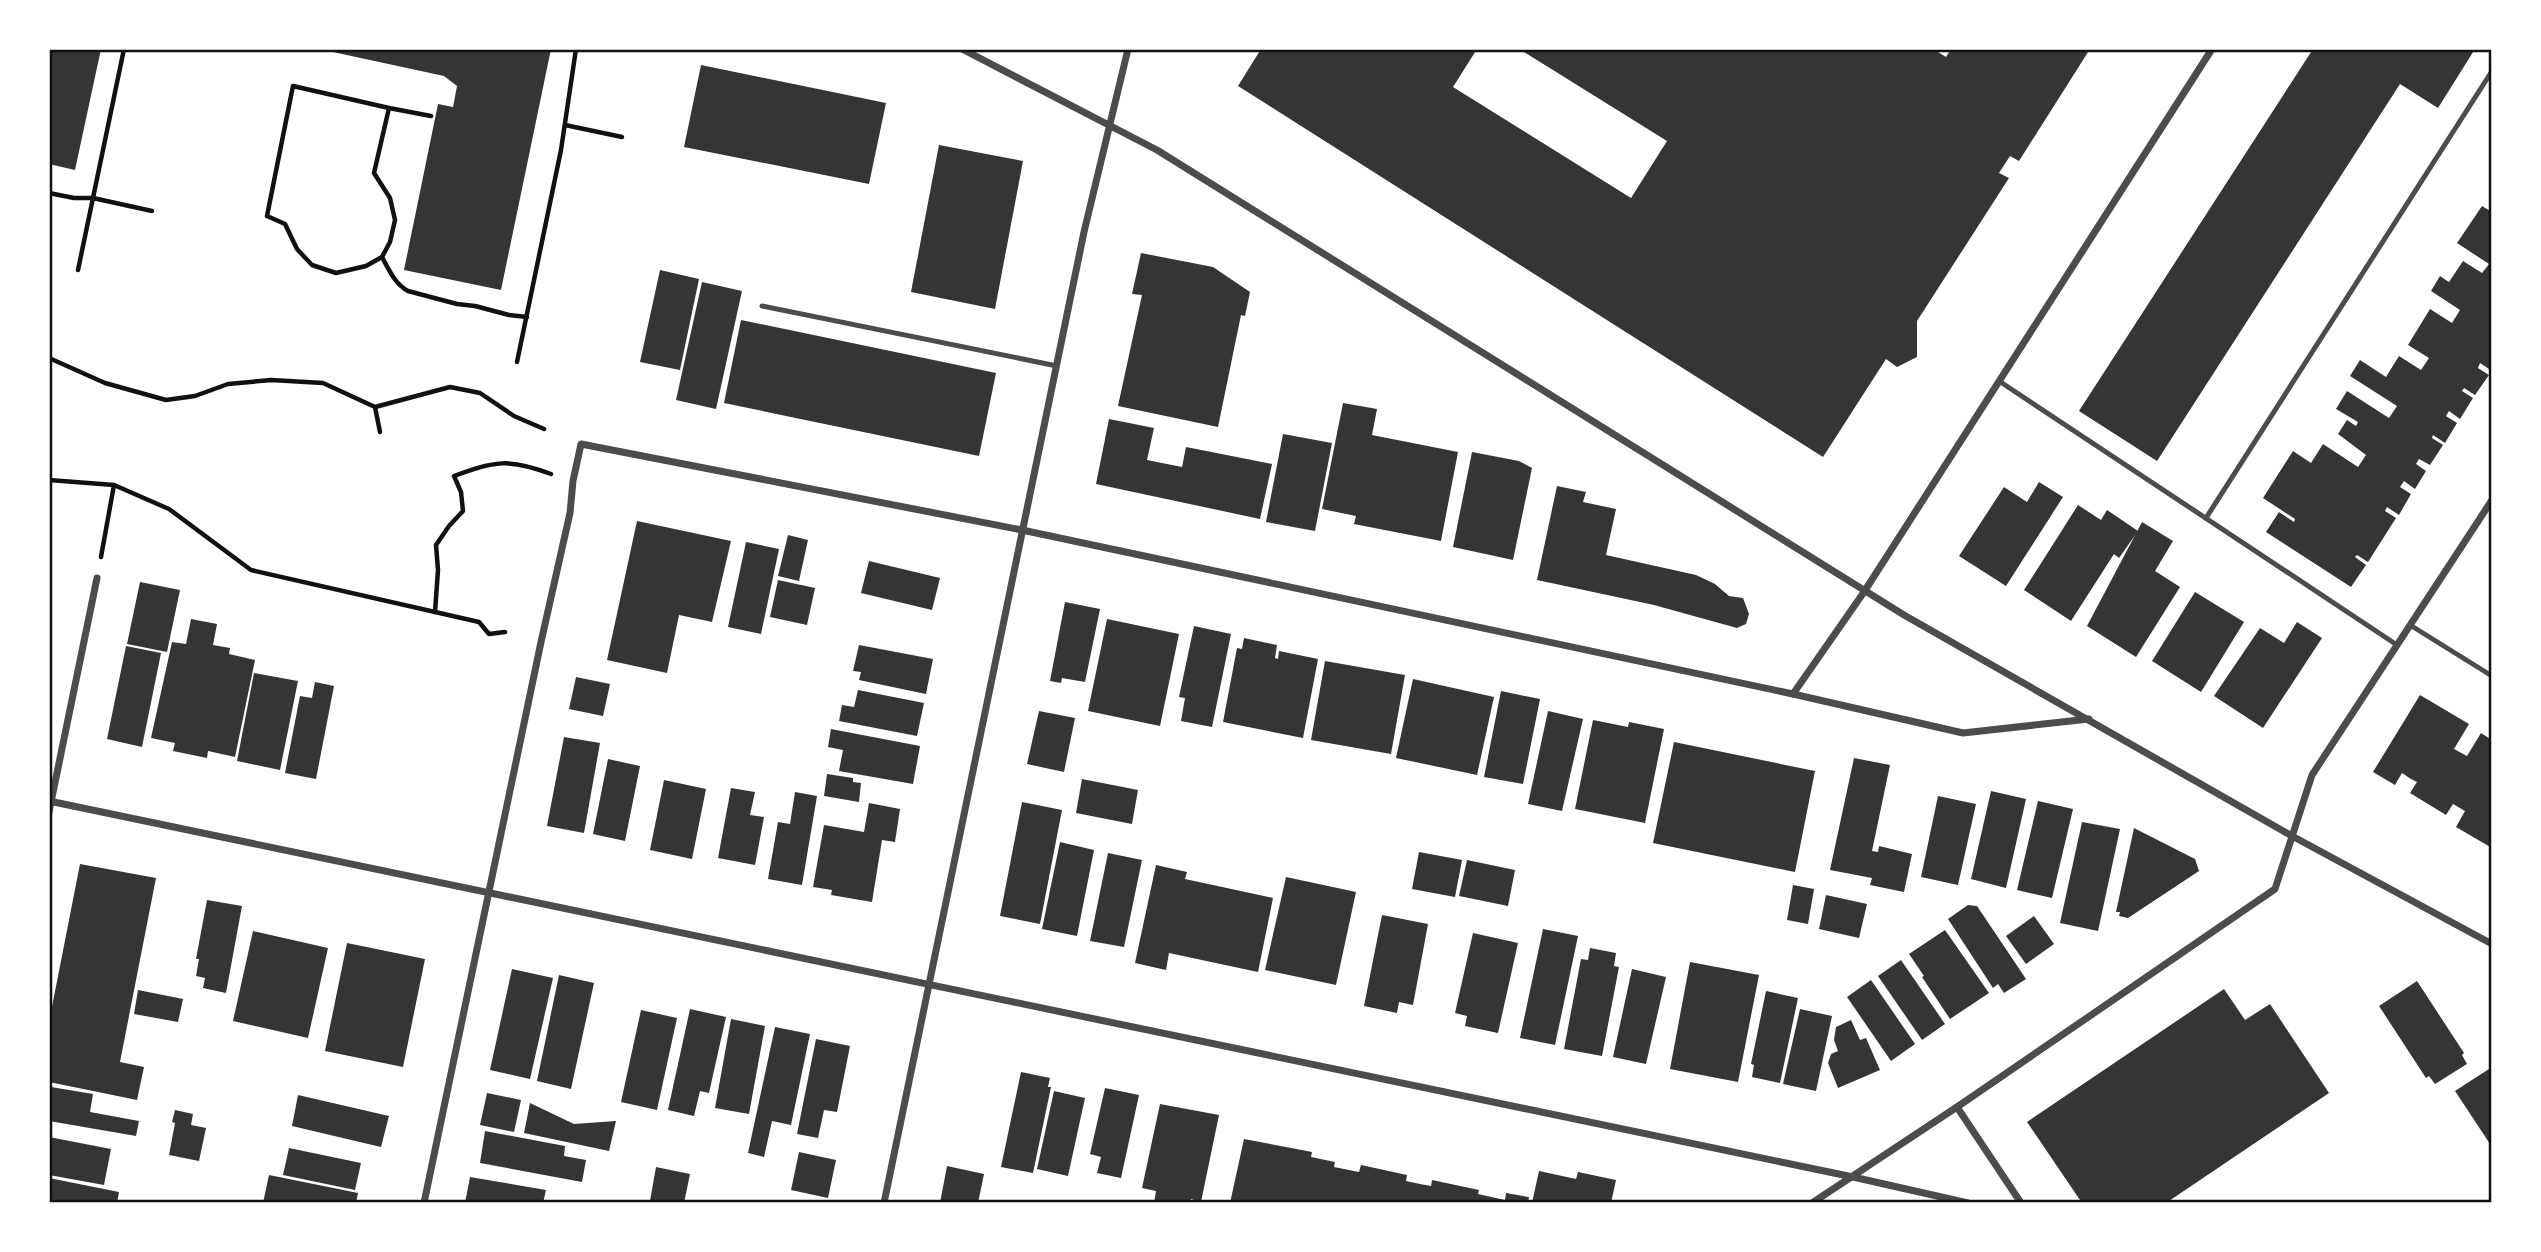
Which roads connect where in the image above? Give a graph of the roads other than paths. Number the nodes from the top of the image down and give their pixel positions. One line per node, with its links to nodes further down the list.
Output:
1 (962, 49): 5 (street)
2 (1128, 49): 5 (street)
3 (2212, 49): 8 (street)
4 (2492, 71): 10 (lane)
5 (1109, 123): 7 (street); 13 (street)
6 (762, 306): 7 (lane)
7 (1056, 366): 11 (street)
8 (1999, 381): 10 (lane); 13 (street)
9 (2492, 500): 14 (street)
10 (2206, 518): 15 (lane)
11 (1022, 530): 17 (street); 22 (street); 24 (street)
12 (97, 578): 19 (street)
13 (1864, 592): 17 (street); 18 (street)
14 (2410, 625): 15 (street); 16 (lane)
15 (2397, 645): 21 (street)
16 (2492, 676)
17 (1793, 694): 18 (street)
18 (2089, 719): 21 (street)
19 (50, 801): 20 (street); 22 (street)
20 (49, 812)
21 (2292, 836): 23 (street); 25 (street)
22 (490, 893): 24 (street); 27 (street)
23 (2492, 944)
24 (928, 985): 26 (street); 28 (street)
25 (1957, 1107): 26 (street); 31 (street)
26 (1853, 1177): 29 (street); 30 (street)
27 (425, 1203)
28 (884, 1203)
29 (1812, 1203)
30 (1968, 1203)
31 (2021, 1203)

